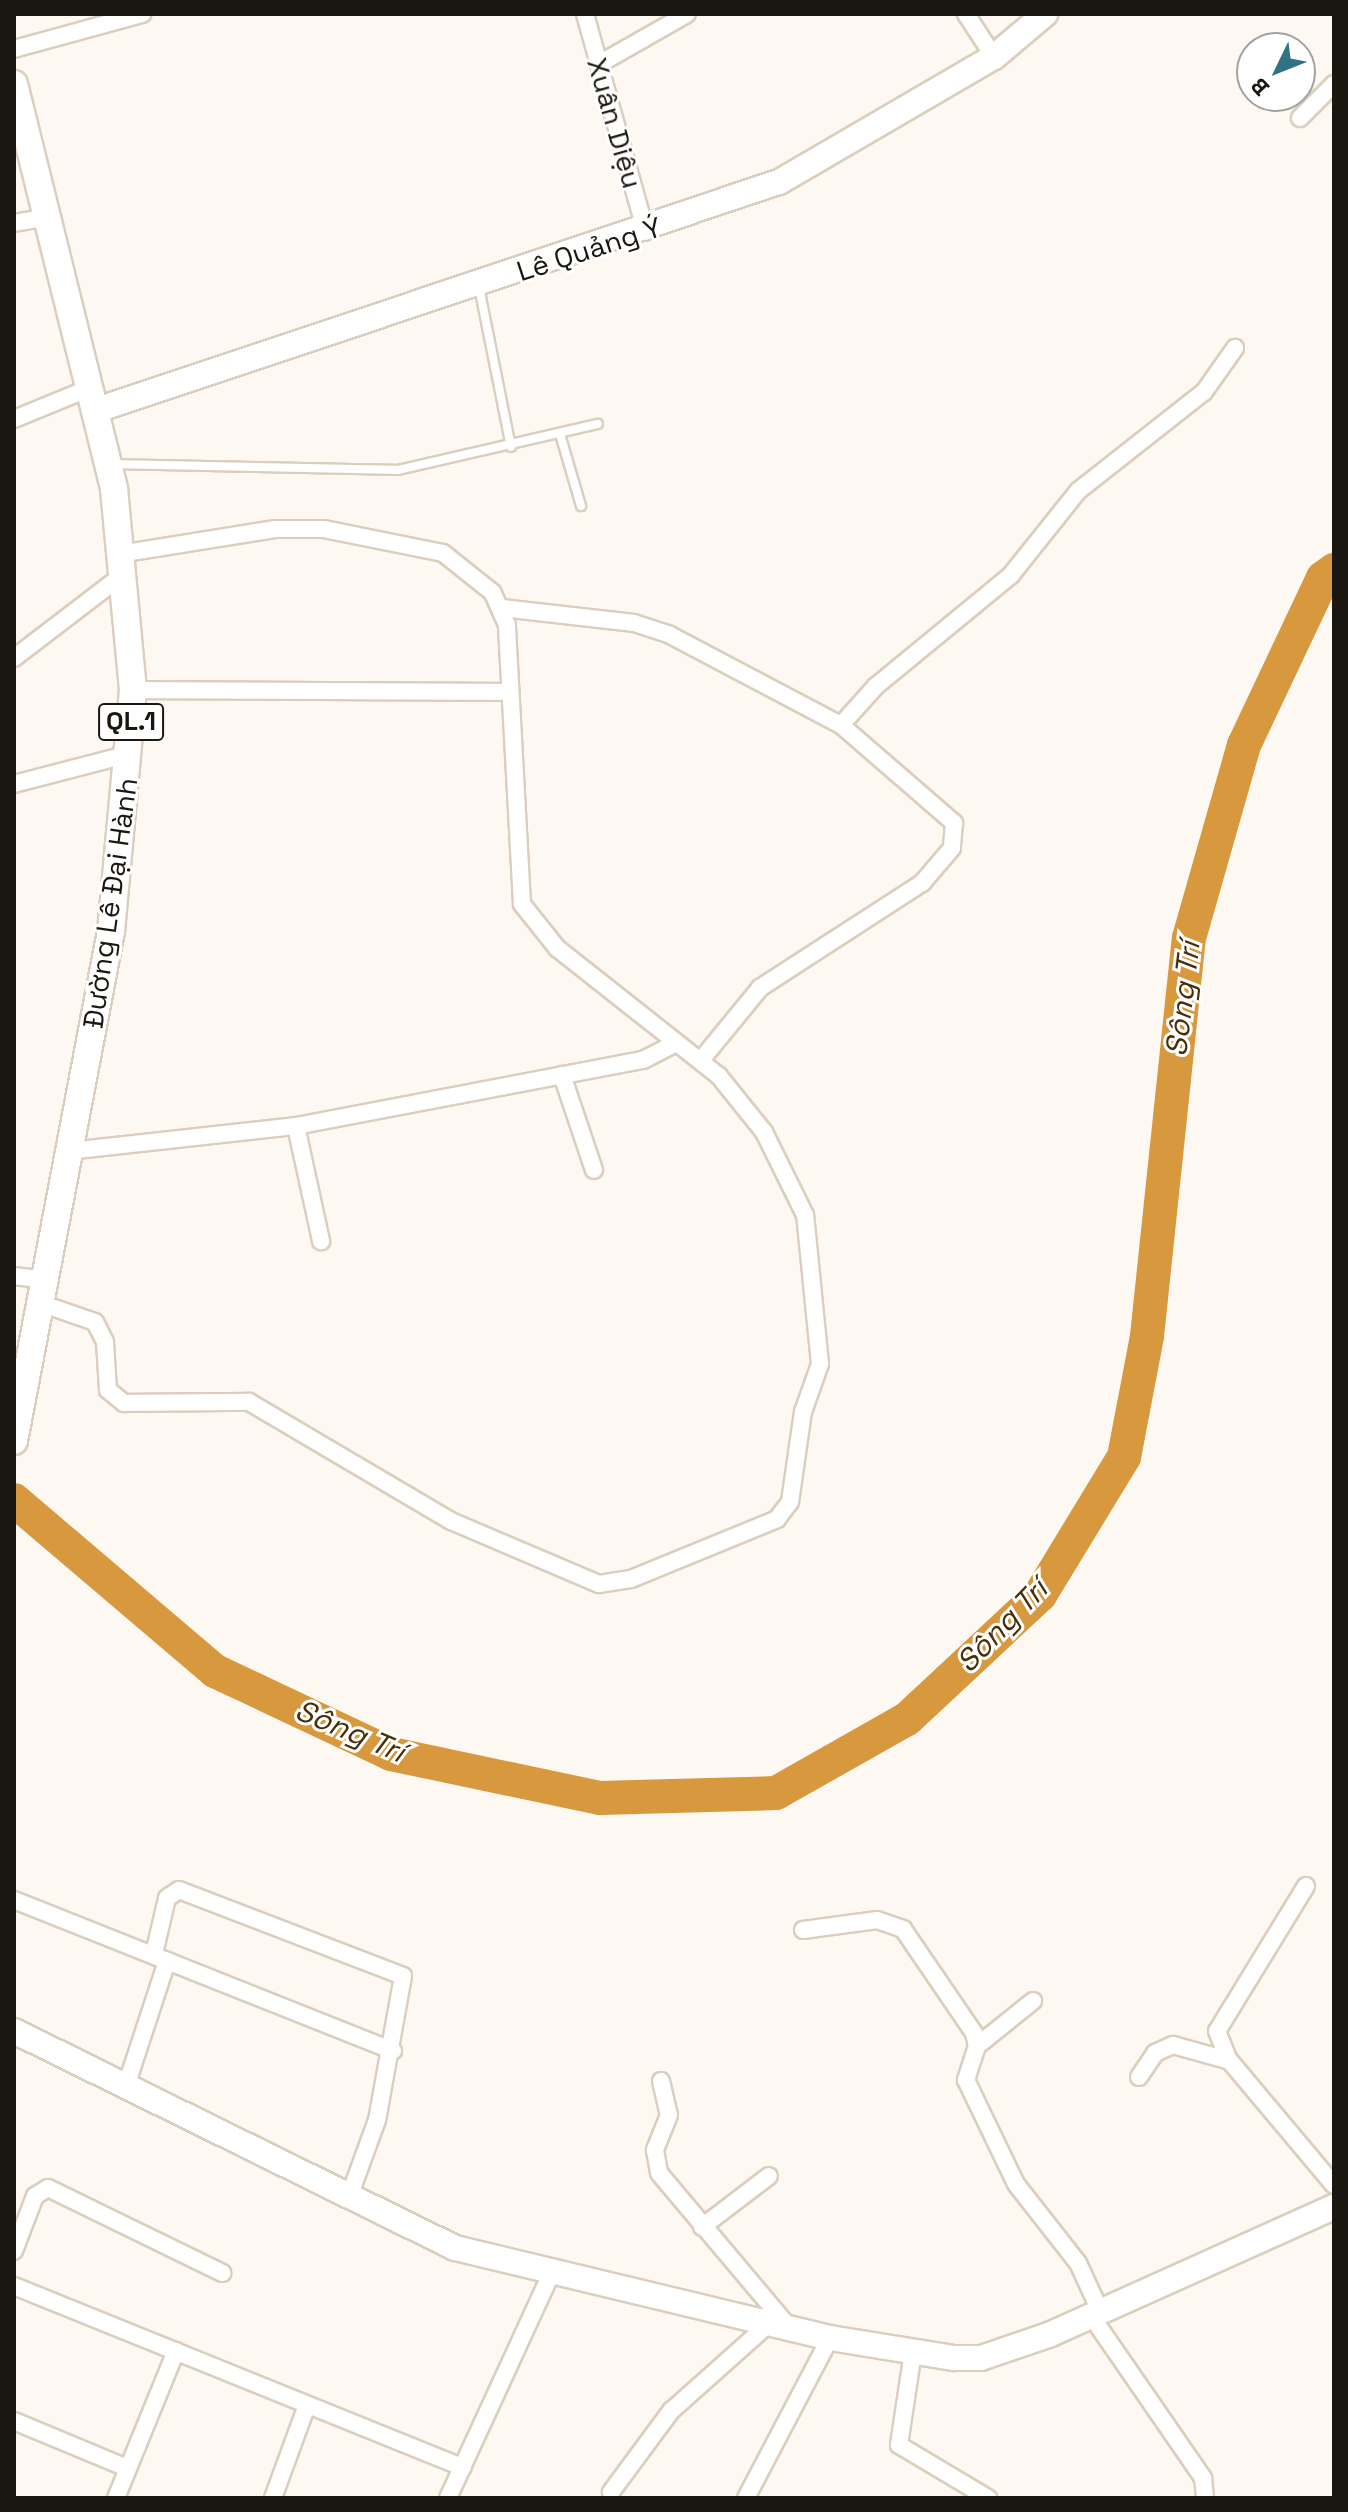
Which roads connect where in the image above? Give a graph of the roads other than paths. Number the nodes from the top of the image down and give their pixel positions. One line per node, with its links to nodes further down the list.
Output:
1 (142, 14): 6 (street)
2 (585, 14): 8 (street, Xuân Diệu)
3 (687, 14): 8 (street)
4 (966, 14): 7 (street)
5 (1045, 14): 7 (street, Lê Quảng Ý)
6 (14, 49)
7 (994, 57): 14 (street, Lê Quảng Ý)
8 (599, 64): 14 (street, Xuân Diệu)
9 (14, 84): 12 (main road, Đường Lê Đại Hành / QL.1)
10 (1334, 84): 11 (street)
11 (1300, 118)
12 (48, 217): 13 (street); 17 (main road, Đường Lê Đại Hành / QL.1)
13 (14, 223)
14 (646, 232): 15 (street, Lê Quảng Ý)
15 (478, 284): 17 (street, Lê Quảng Ý); 21 (lane)
16 (1235, 348): 29 (street)
17 (95, 398): 18 (street); 22 (main road, Đường Lê Đại Hành / QL.1)
18 (14, 419)
19 (598, 424): 20 (lane)
20 (560, 434): 21 (lane); 23 (lane)
21 (511, 447): 22 (lane)
22 (109, 464): 24 (main road, Đường Lê Đại Hành / QL.1)
23 (581, 506)
24 (126, 563): 25 (street); 26 (street); 27 (main road, Đường Lê Đại Hành / QL.1)
25 (502, 608): 28 (street); 29 (street)
26 (14, 658)
27 (133, 690): 28 (street); 30 (main road, Đường Lê Đại Hành / QL.1)
28 (509, 692): 32 (street)
29 (841, 725): 33 (street)
30 (129, 754): 31 (street); 36 (main road, Đường Lê Đại Hành / QL.1)
31 (14, 784)
32 (675, 1044): 33 (street); 34 (street)
33 (701, 1060): 40 (street)
34 (562, 1075): 35 (street); 37 (street)
35 (296, 1126): 36 (street); 38 (street)
36 (69, 1151): 40 (main road, Đường Lê Đại Hành / QL.1)
37 (594, 1170)
38 (321, 1241)
39 (14, 1276): 40 (street)
40 (42, 1292): 41 (main road, Đường Lê Đại Hành / QL.1)
41 (14, 1441)
42 (1306, 1886): 50 (street)
43 (14, 1900): 45 (street)
44 (803, 1930): 48 (street)
45 (160, 1958): 49 (street); 49 (street); 53 (street)
46 (1033, 2001): 48 (street)
47 (14, 2031): 53 (street)
48 (977, 2046): 63 (street)
49 (393, 2051): 56 (street)
50 (1229, 2060): 51 (street); 55 (street)
51 (1139, 2077)
52 (661, 2081): 58 (street)
53 (126, 2086): 56 (street)
54 (769, 2176): 58 (street)
55 (1334, 2185)
56 (349, 2197): 60 (street)
57 (1334, 2207): 63 (street)
58 (702, 2227): 64 (street)
59 (14, 2251): 61 (street)
60 (553, 2270): 64 (street); 70 (street)
61 (222, 2273)
62 (14, 2286): 66 (street)
63 (1096, 2315): 67 (street); 78 (street)
64 (780, 2325): 65 (street); 72 (street)
65 (830, 2338): 67 (street); 76 (street)
66 (176, 2351): 68 (street); 71 (street)
67 (913, 2352): 77 (street)
68 (307, 2405): 70 (street); 74 (street)
69 (14, 2421): 71 (street)
70 (463, 2467): 75 (street)
71 (127, 2468): 73 (street)
72 (611, 2492)
73 (116, 2498)
74 (273, 2498)
75 (448, 2498)
76 (746, 2498)
77 (988, 2498)
78 (1205, 2498)

